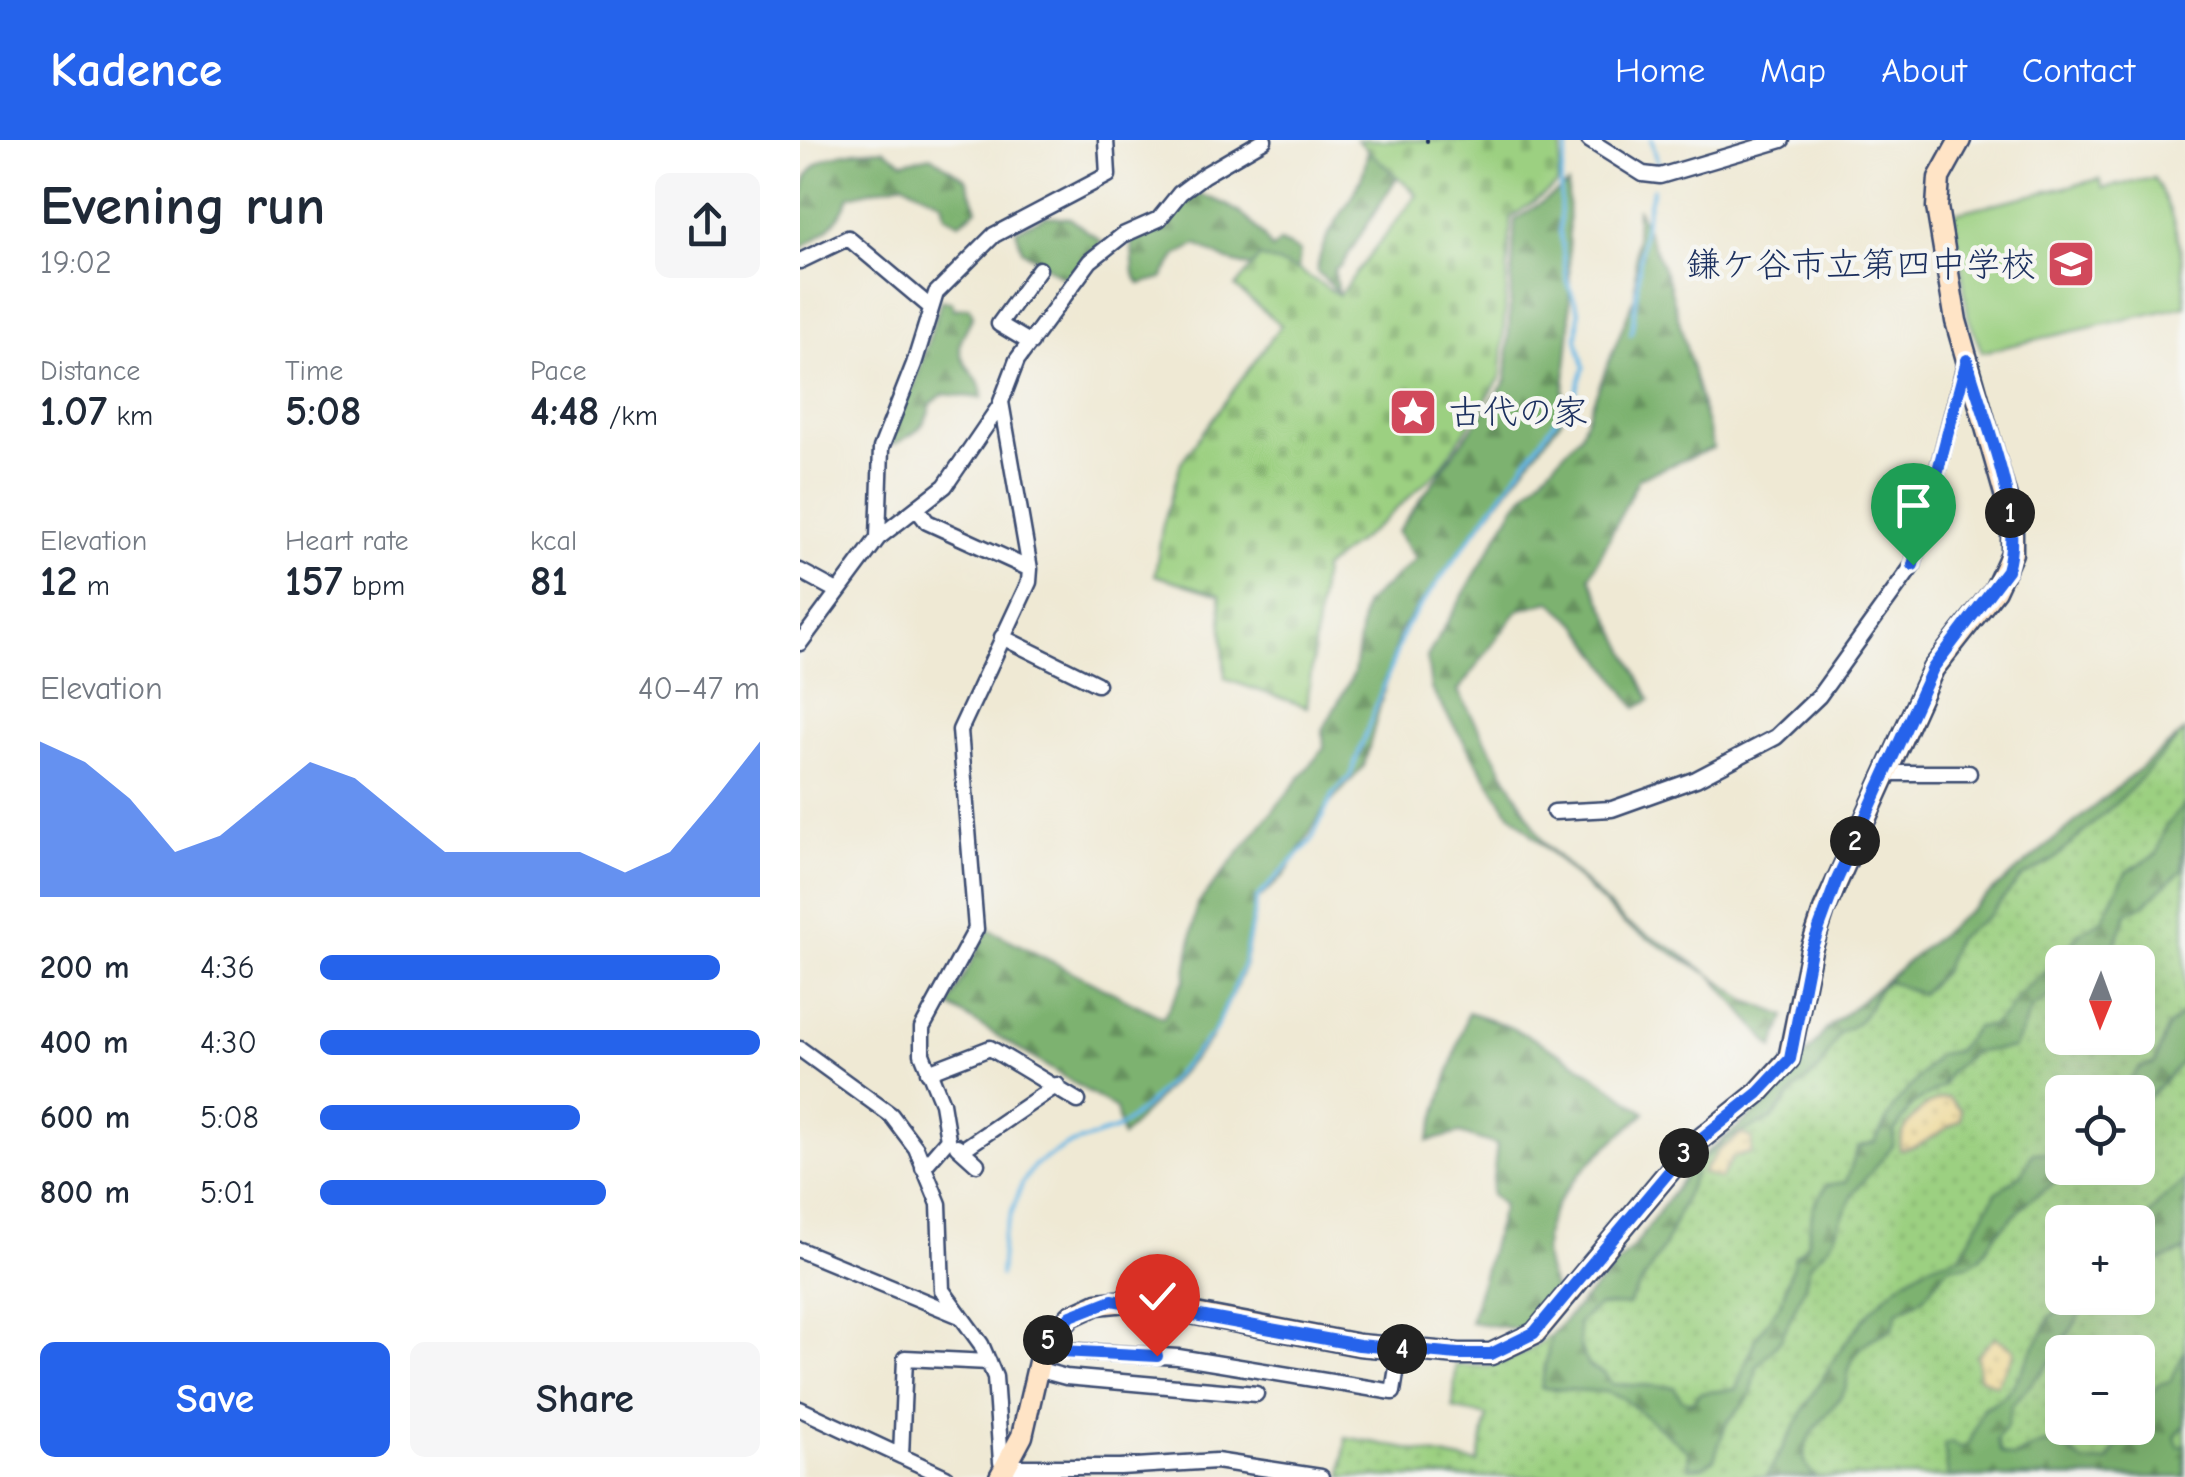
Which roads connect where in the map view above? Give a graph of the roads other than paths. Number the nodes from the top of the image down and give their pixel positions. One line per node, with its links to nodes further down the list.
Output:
1 (1106, 140): 8 (street)
2 (1264, 140): 9 (street)
3 (1590, 140): 4 (street)
4 (1782, 140)
5 (1960, 140): 10 (street)
6 (800, 261): 8 (street)
7 (1039, 269): 9 (street)
8 (929, 306): 13 (street)
9 (1031, 343): 11 (street)
10 (1967, 360): 21 (street); 22 (street)
11 (1001, 402): 12 (street); 14 (street)
12 (918, 510): 13 (street); 14 (street)
13 (878, 538): 16 (street)
14 (1030, 569): 17 (street)
15 (800, 571): 16 (street)
16 (837, 591): 18 (street)
17 (1002, 637): 19 (street); 24 (street)
18 (800, 643)
19 (1097, 684)
20 (1969, 772): 21 (street)
21 (1888, 773): 33 (street)
22 (1554, 812)
23 (800, 1049): 30 (street)
24 (928, 1072): 25 (street); 27 (street)
25 (1057, 1086): 26 (street); 28 (street)
26 (1078, 1100)
27 (948, 1139): 28 (street); 30 (street)
28 (962, 1150): 29 (street)
29 (977, 1164)
30 (923, 1168): 32 (street)
31 (800, 1250): 32 (street)
32 (960, 1316): 35 (street)
33 (1400, 1349): 34 (street); 34 (street)
34 (1039, 1359): 36 (street); 40 (street)
35 (989, 1362): 38 (street); 40 (street)
36 (1256, 1394)
37 (800, 1409): 38 (street)
38 (901, 1456): 42 (street)
39 (1254, 1470): 41 (street); 43 (street)
40 (1003, 1471): 41 (street)
41 (1154, 1471)
42 (924, 1472): 44 (street)
43 (1298, 1475): 45 (street)
44 (946, 1477)
45 (1320, 1477)

